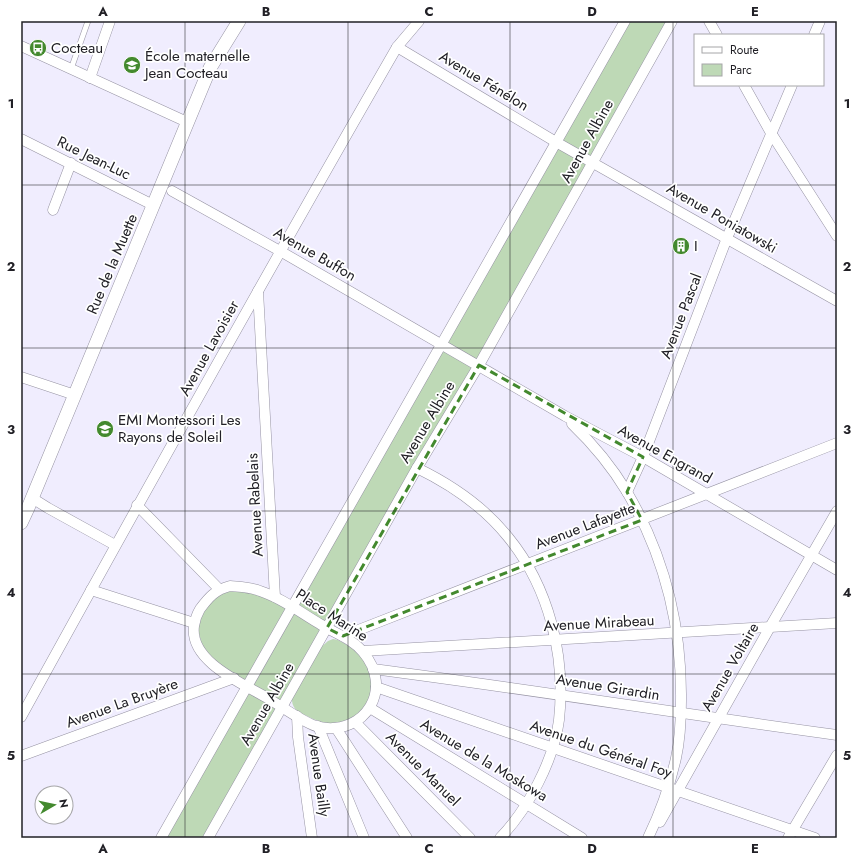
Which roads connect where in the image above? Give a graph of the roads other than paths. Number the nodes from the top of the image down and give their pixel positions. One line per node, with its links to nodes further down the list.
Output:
1 (88, 21): 13 (lane)
2 (110, 21): 14 (street)
3 (238, 21): 17 (street, Rue de la Muette)
4 (419, 21): 12 (street, Avenue Lavoisier)
5 (625, 21): 20 (street, Avenue Albine)
6 (672, 21): 21 (street, Avenue Albine)
7 (709, 21): 9 (street)
8 (820, 21): 10 (street)
9 (716, 34)
10 (814, 34)
11 (21, 46): 13 (street)
12 (397, 47): 20 (street, Avenue Fénélon); 28 (street, Avenue Lavoisier)
13 (71, 69): 14 (street)
14 (90, 78): 17 (street)
15 (745, 86): 18 (street)
16 (792, 86): 18 (street, Avenue Pascal)
17 (187, 122): 24 (street, Rue de la Muette)
18 (771, 133): 26 (street); 27 (street, Avenue Pascal)
19 (21, 139): 22 (street, Rue Jean-Luc)
20 (556, 142): 21 (street, Avenue Fénélon); 31 (street, Avenue Albine)
21 (592, 162): 27 (street, Avenue Poniatowski); 32 (street, Avenue Albine)
22 (71, 164): 24 (street, Rue Jean-Luc); 25 (street)
23 (172, 191): 28 (street, Avenue Buffon)
24 (153, 205): 34 (street, Rue de la Muette)
25 (53, 210)
26 (837, 236)
27 (727, 238): 30 (street, Avenue Poniatowski); 37 (street, Avenue Pascal)
28 (280, 250): 29 (street, Avenue Lavoisier); 31 (street, Avenue Buffon)
29 (258, 291): 42 (street, Avenue Lavoisier); 52 (street, Avenue Rabelais)
30 (837, 301)
31 (441, 345): 32 (street, Avenue Buffon); 53 (street, Avenue Albine)
32 (479, 365): 35 (street, Avenue Engrand); 38 (street, Avenue Albine)
33 (21, 377): 34 (street)
34 (74, 395): 41 (street, Rue de la Muette)
35 (565, 416): 37 (street, Avenue Engrand); 39 (street)
36 (837, 443): 40 (street, Avenue Lafayette)
37 (643, 457): 39 (street, Avenue Pascal); 40 (street, Avenue Engrand)
38 (417, 468): 48 (street); 57 (street, Avenue Albine)
39 (627, 492): 44 (street)
40 (706, 494): 44 (street, Avenue Lafayette); 47 (street, Avenue Engrand)
41 (32, 498): 45 (street, Rue de la Muette); 46 (street)
42 (137, 505): 46 (street, Avenue Lavoisier); 50 (street)
43 (837, 511): 47 (street, Avenue Voltaire)
44 (642, 520): 48 (street, Avenue Lafayette); 58 (street)
45 (21, 522)
46 (115, 545): 51 (street, Avenue Lavoisier)
47 (812, 555): 49 (street, Avenue Engrand); 56 (street, Avenue Voltaire)
48 (528, 565): 59 (street, Avenue Lafayette); 60 (street)
49 (837, 570)
50 (219, 589): 52 (street, Place Marine); 54 (street, Place Marine)
51 (91, 590): 54 (street); 71 (street, Avenue Lavoisier)
52 (275, 597): 53 (street, Place Marine)
53 (292, 608): 57 (street, Place Marine); 64 (street, Avenue Albine)
54 (194, 623): 63 (street, Place Marine)
55 (837, 623): 56 (street, Avenue Mirabeau)
56 (770, 627): 58 (street, Avenue Mirabeau); 72 (street, Avenue Voltaire)
57 (327, 628): 59 (street, Place Marine); 67 (street, Avenue Albine)
58 (677, 633): 60 (street, Avenue Mirabeau); 69 (street)
59 (343, 636): 61 (street, Place Marine)
60 (555, 640): 61 (street, Avenue Mirabeau); 66 (street)
61 (363, 651): 62 (street, Place Marine)
62 (373, 669): 65 (street, Place Marine); 66 (street, Avenue Girardin)
63 (234, 678): 64 (street, Place Marine); 79 (street, Avenue La Bruyère)
64 (247, 686): 67 (street, Place Marine); 84 (street, Avenue Albine)
65 (376, 687): 68 (street, Place Marine); 77 (street, Avenue du Général Foy)
66 (560, 694): 69 (street, Avenue Girardin); 77 (street)
67 (283, 707): 70 (street, Place Marine); 85 (street, Avenue Albine)
68 (370, 708): 73 (street, Place Marine); 82 (street, Avenue de la Moskowa)
69 (681, 714): 72 (street, Avenue Girardin); 80 (street)
70 (297, 716): 74 (street, Place Marine); 86 (street, Avenue Bailly)
71 (21, 717)
72 (717, 719): 76 (street, Avenue Girardin); 81 (street, Avenue Voltaire)
73 (355, 722): 75 (street, Place Marine); 89 (street, Avenue Manuel)
74 (318, 726): 75 (street, Place Marine); 87 (street)
75 (336, 728): 88 (street)
76 (837, 735)
77 (552, 748): 80 (street, Avenue du Général Foy); 82 (street)
78 (837, 755): 83 (street)
79 (21, 756)
80 (668, 788): 81 (street, Avenue du Général Foy); 92 (street)
81 (678, 791): 83 (street, Avenue du Général Foy); 92 (street, Avenue Voltaire)
82 (526, 803): 90 (street); 91 (street, Avenue de la Moskowa)
83 (790, 834): 93 (street, Avenue du Général Foy)
84 (161, 838)
85 (208, 838)
86 (312, 838)
87 (364, 838)
88 (407, 838)
89 (470, 838)
90 (500, 838)
91 (582, 838)
92 (649, 838)
93 (815, 838)

